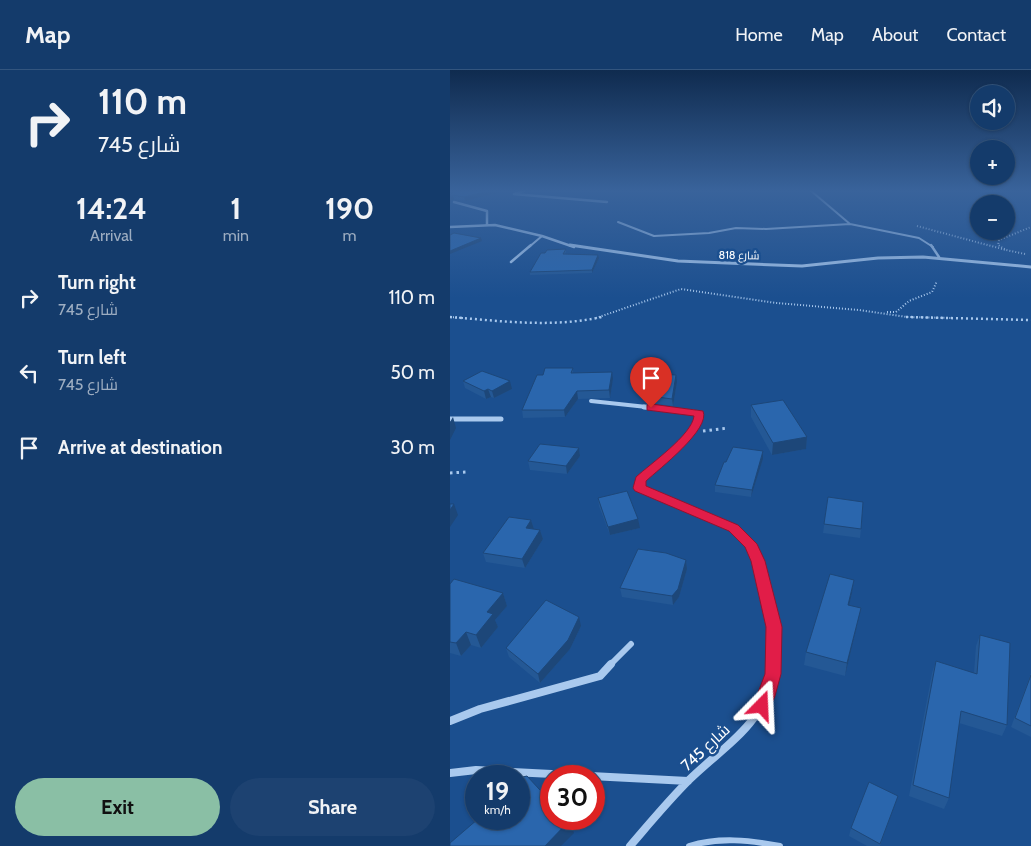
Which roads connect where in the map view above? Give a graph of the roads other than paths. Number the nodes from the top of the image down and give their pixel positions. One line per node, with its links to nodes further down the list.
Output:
1 (461, 226): 6 (street)
2 (493, 226): 7 (street, شارع 818)
3 (629, 226): 4 (lane)
4 (813, 226)
5 (861, 226): 8 (lane)
6 (450, 232)
7 (542, 236): 8 (street, شارع 818); 9 (lane)
8 (939, 257): 10 (street, شارع 818)
9 (511, 262)
10 (1031, 267)
11 (591, 401): 17 (street, شارع 745)
12 (450, 419): 13 (street)
13 (501, 419)
14 (631, 644): 15 (street)
15 (450, 721)
16 (450, 773): 17 (street)
17 (688, 781): 18 (street, شارع 745)
18 (630, 846)
19 (689, 846): 20 (lane)
20 (780, 846)

